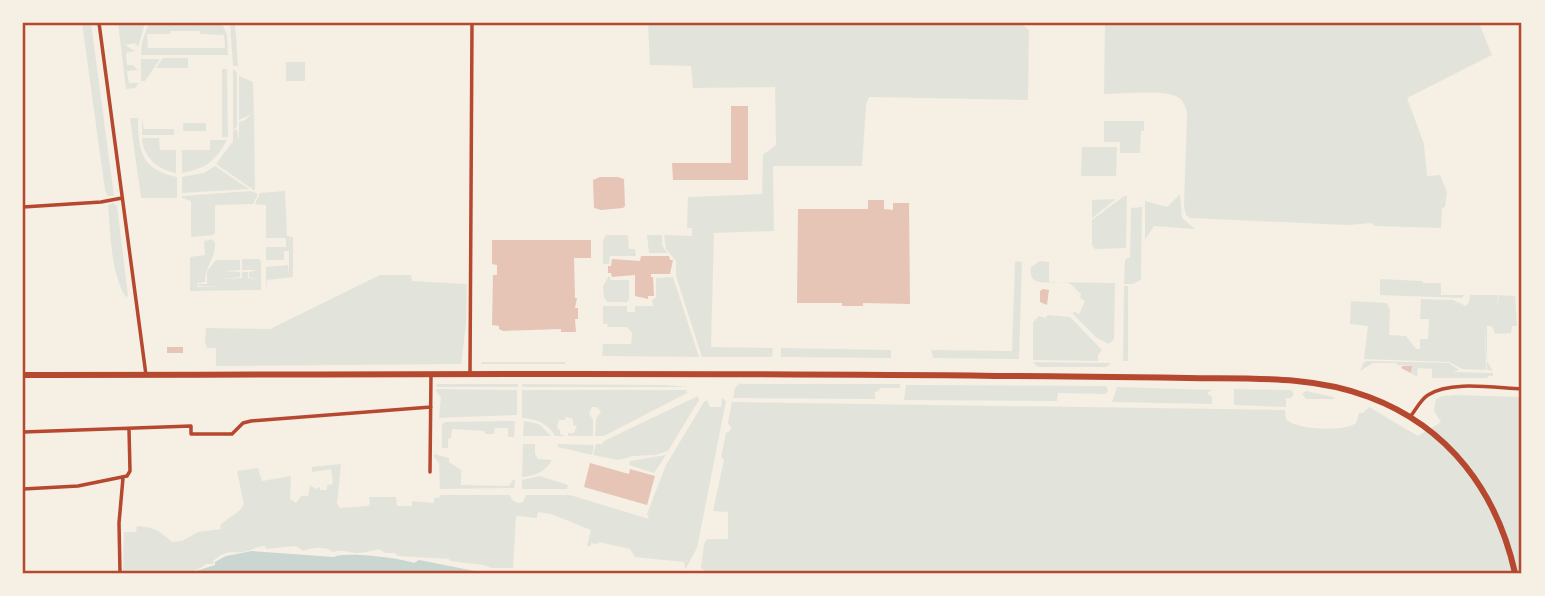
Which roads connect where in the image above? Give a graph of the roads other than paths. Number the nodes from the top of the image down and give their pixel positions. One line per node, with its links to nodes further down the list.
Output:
1 (99, 23): 3 (street)
2 (472, 23): 8 (street)
3 (122, 198): 4 (street); 6 (street)
4 (23, 207)
5 (23, 374): 6 (highway)
6 (146, 374): 7 (highway)
7 (431, 374): 8 (highway); 10 (street)
8 (470, 374): 11 (highway)
9 (1522, 389): 11 (street)
10 (431, 407): 12 (street); 14 (street)
11 (1410, 417): 18 (highway)
12 (129, 429): 13 (street); 15 (street)
13 (23, 432)
14 (430, 472)
15 (122, 477): 16 (street); 17 (street)
16 (23, 489)
17 (120, 573)
18 (1515, 573)

